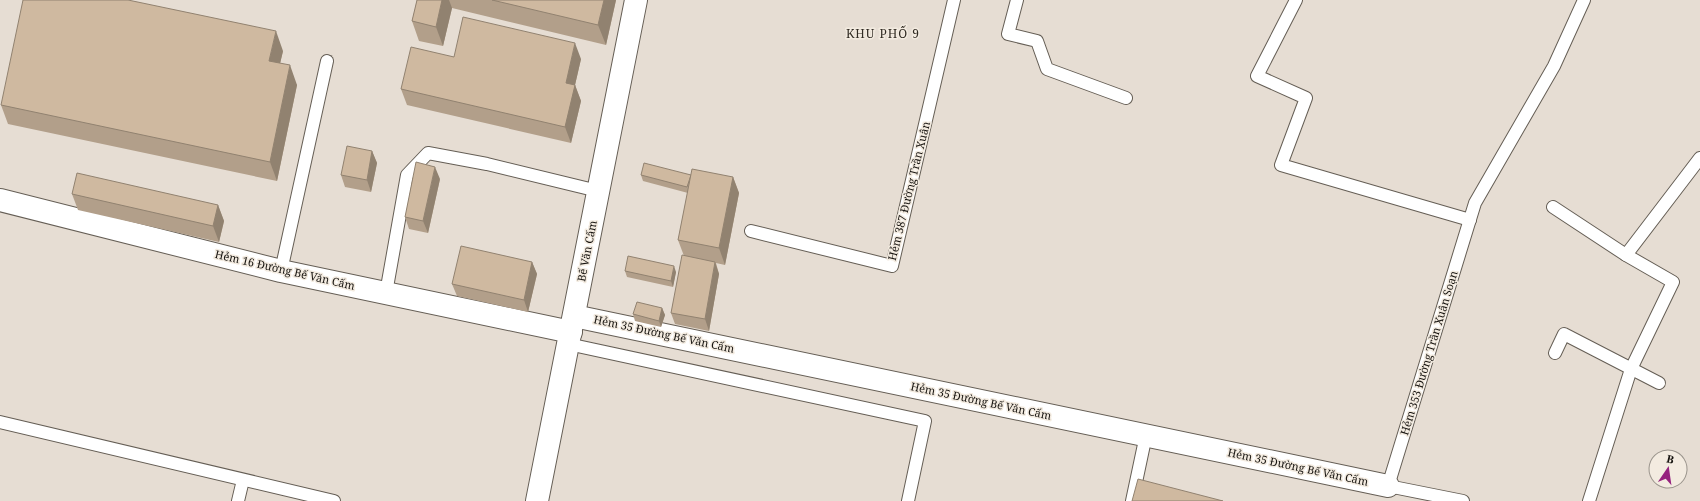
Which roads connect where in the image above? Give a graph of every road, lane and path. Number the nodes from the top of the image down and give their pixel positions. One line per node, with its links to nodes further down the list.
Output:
1 (636, 0): 9 (street, Bế Văn Cấm)
2 (954, 0): 13 (lane, Hẻm 387 Đường Trần Xuân)
3 (1017, 0): 7 (lane)
4 (1296, 0): 12 (lane)
5 (1584, 0): 12 (lane, Hẻm 353 Đường Trần Xuân Soạn)
6 (327, 60): 15 (lane)
7 (1126, 98)
8 (1700, 158): 14 (lane)
9 (598, 190): 16 (lane); 17 (street, Bế Văn Cấm)
10 (0, 200): 15 (street, Hẻm 16 Đường Bế Văn Cấm)
11 (1553, 208): 14 (lane)
12 (1470, 220): 24 (lane, Hẻm 353 Đường Trần Xuân Soạn)
13 (751, 232)
14 (1626, 255): 19 (lane)
15 (281, 270): 16 (street, Hẻm 16 Đường Bế Văn Cấm)
16 (386, 293): 17 (street, Hẻm 16 Đường Bế Văn Cấm)
17 (571, 330): 22 (street, Hẻm 35 Đường Bế Văn Cấm); 27 (street, Bế Văn Cấm); 28 (lane)
18 (1555, 353): 19 (lane)
19 (1631, 369): 20 (lane); 31 (lane)
20 (1659, 383)
21 (0, 422): 23 (lane)
22 (1146, 435): 24 (street, Hẻm 35 Đường Bế Văn Cấm); 29 (lane)
23 (243, 480): 25 (lane); 26 (lane)
24 (1388, 486): 30 (lane)
25 (238, 501)
26 (334, 501)
27 (537, 501)
28 (908, 501)
29 (1132, 501)
30 (1463, 501)
31 (1589, 501)

